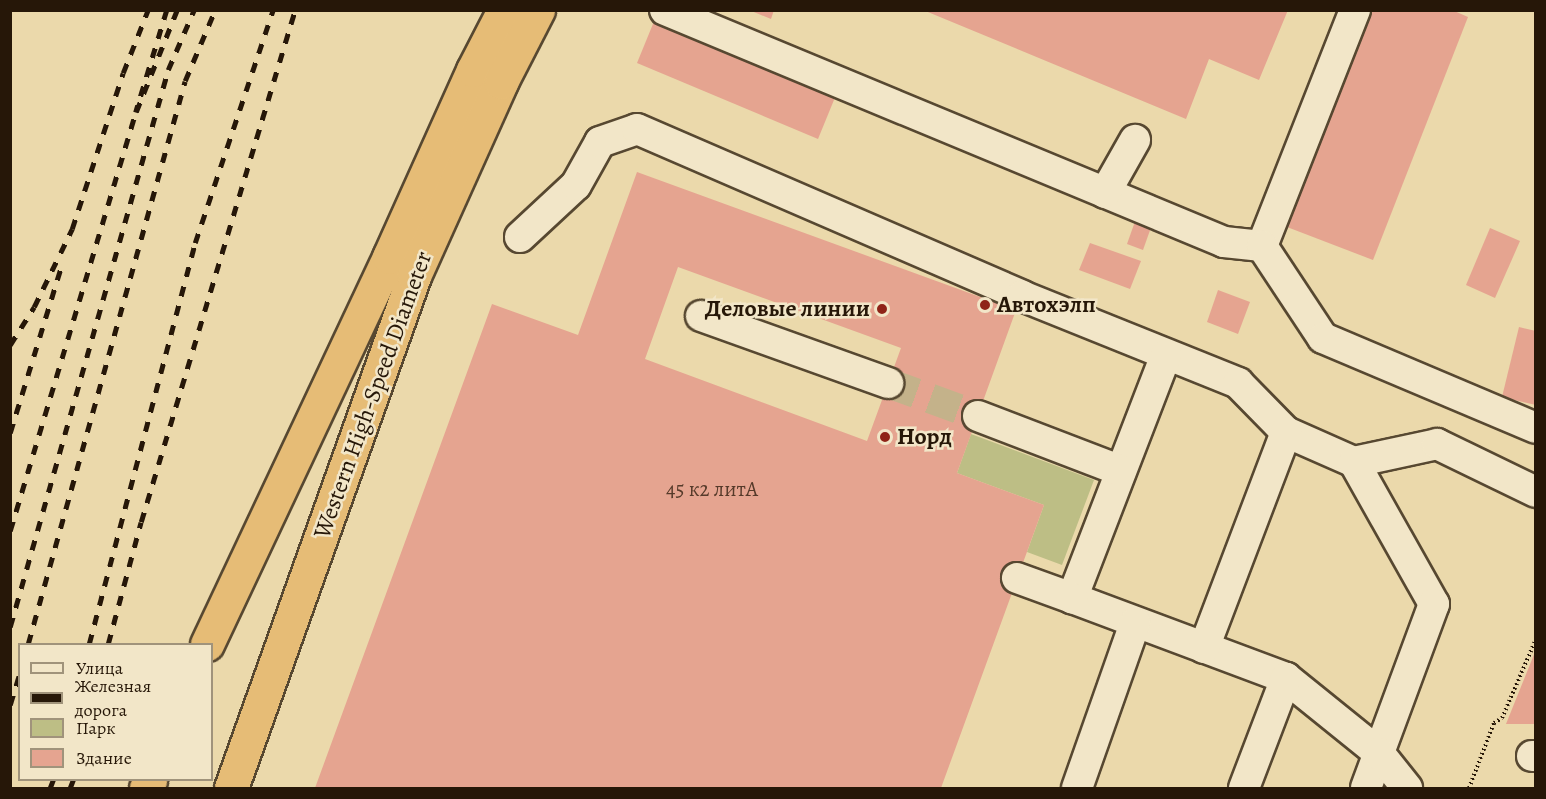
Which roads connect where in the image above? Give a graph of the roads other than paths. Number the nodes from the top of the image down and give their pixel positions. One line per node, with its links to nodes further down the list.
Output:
1 (504, 10): 21 (highway, Western High-Speed Diameter)
2 (538, 10): 25 (highway, Western High-Speed Diameter)
3 (665, 10): 6 (lane)
4 (1354, 10): 8 (lane)
5 (1135, 140): 6 (lane)
6 (1106, 193): 8 (lane)
7 (520, 237): 10 (lane)
8 (1262, 246): 13 (lane)
9 (701, 316): 11 (lane)
10 (1166, 355): 14 (lane); 16 (lane)
11 (888, 383)
12 (978, 416): 16 (lane)
13 (1536, 428)
14 (1286, 432): 15 (lane); 22 (lane)
15 (1354, 462): 17 (lane); 24 (lane)
16 (1121, 471): 19 (lane)
17 (1536, 492)
18 (1017, 578): 19 (lane)
19 (1072, 598): 20 (lane)
20 (1135, 623): 22 (lane); 26 (lane)
21 (208, 643)
22 (1204, 648): 23 (lane)
23 (1286, 678): 24 (lane); 27 (lane)
24 (1380, 753): 28 (lane); 29 (lane)
25 (231, 789)
26 (1077, 789)
27 (1244, 789)
28 (1366, 789)
29 (1407, 789)

